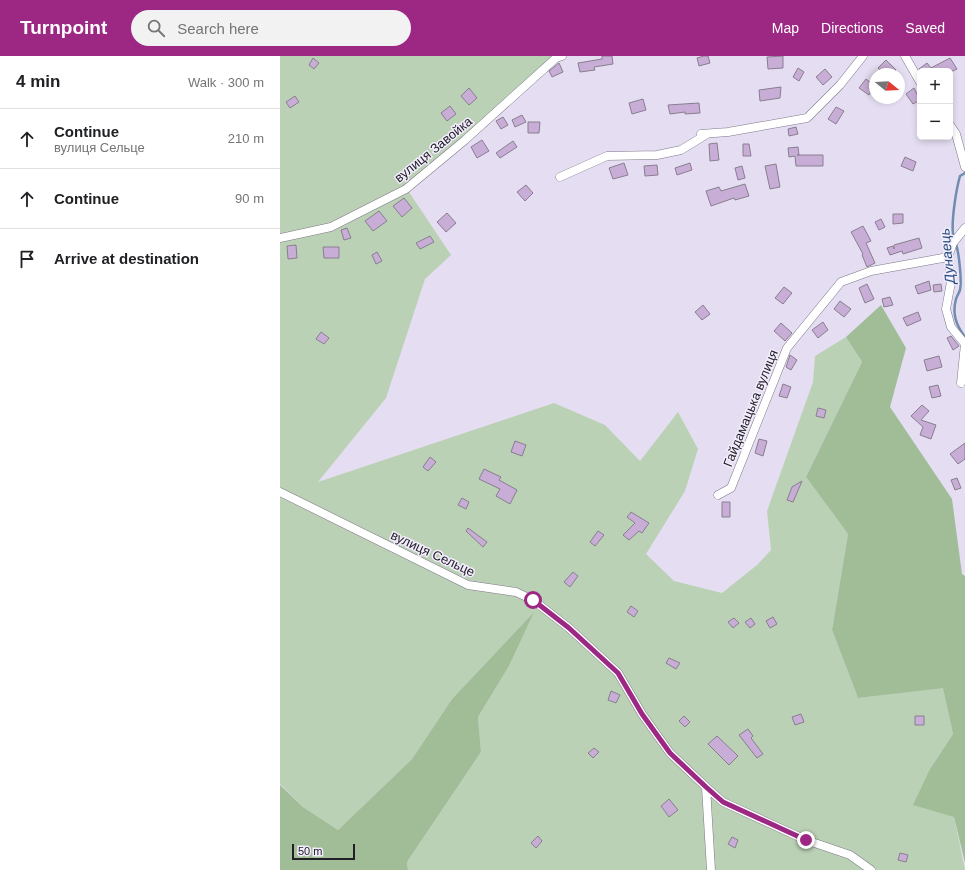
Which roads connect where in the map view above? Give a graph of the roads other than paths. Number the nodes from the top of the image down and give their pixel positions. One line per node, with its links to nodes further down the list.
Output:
1 (562, 56): 9 (street, вулиця Завойка)
2 (863, 56): 7 (street)
3 (905, 56): 4 (street)
4 (917, 77)
5 (953, 130): 6 (street)
6 (965, 167)
7 (560, 177)
8 (965, 228): 10 (street)
9 (280, 238)
10 (948, 257): 11 (street); 13 (street, Гайдамацька вулиця)
11 (961, 383)
12 (280, 492): 14 (street, вулиця Сельце)
13 (718, 495)
14 (706, 787): 15 (street); 16 (street, вулиця Сельце)
15 (711, 870)
16 (871, 870)

